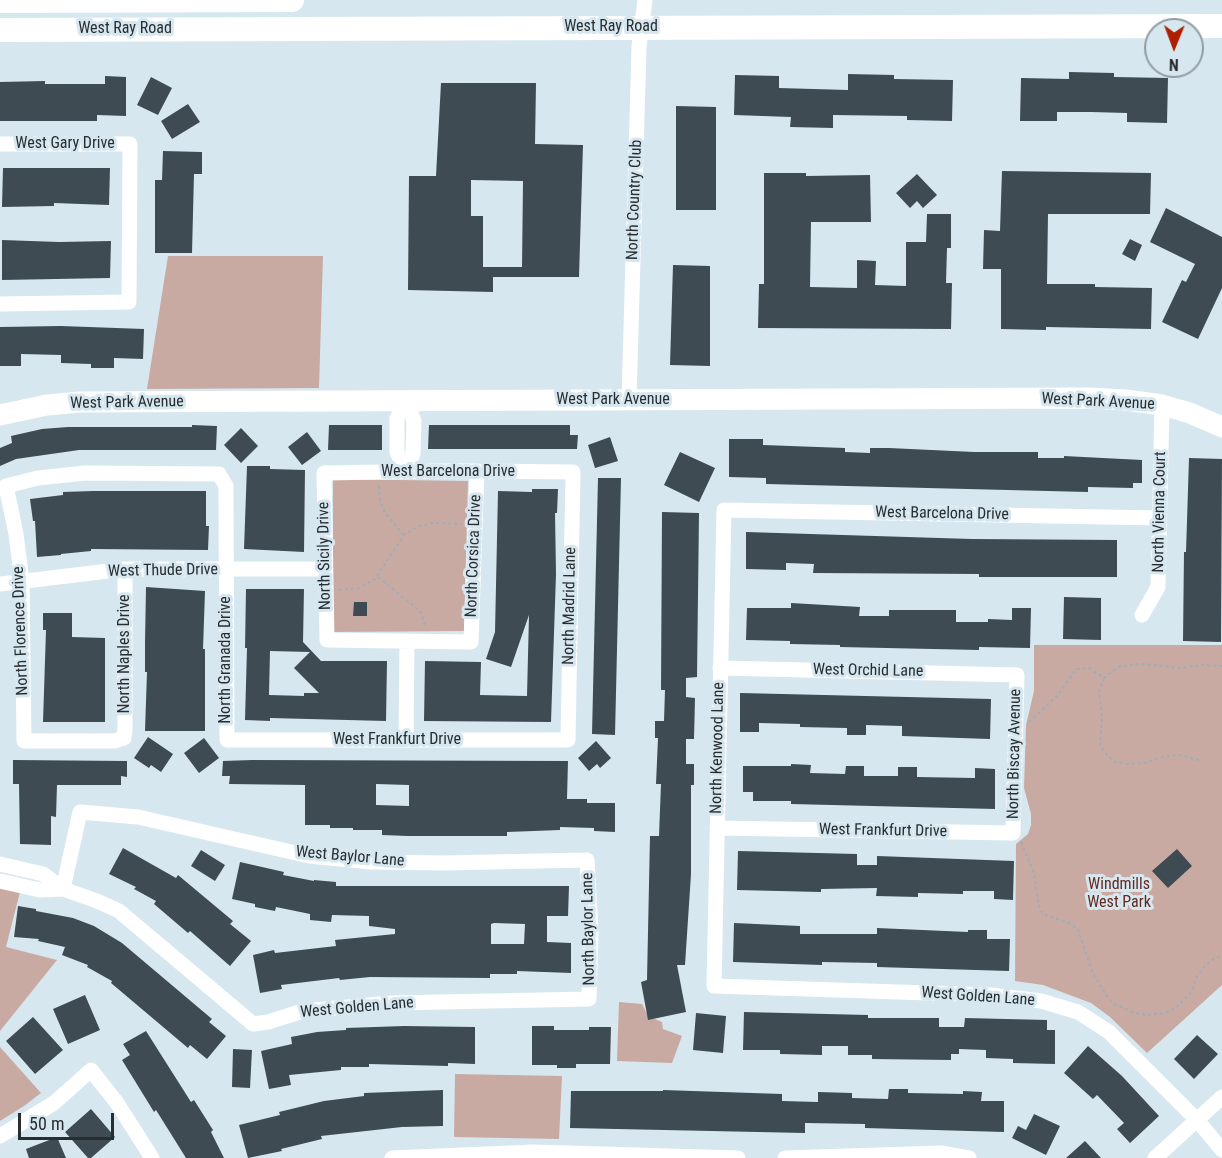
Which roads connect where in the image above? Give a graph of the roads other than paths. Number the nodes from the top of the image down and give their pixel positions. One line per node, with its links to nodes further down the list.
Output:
1 (292, 0): 3 (main road, West Ray Road)
2 (645, 0): 5 (street, North Country Club)
3 (0, 1)
4 (1222, 26): 5 (main road, West Ray Road)
5 (641, 27): 6 (main road, West Ray Road); 10 (street, North Country Club)
6 (0, 30)
7 (0, 144): 8 (street, West Gary Drive)
8 (0, 304)
9 (406, 400): 10 (street, West Park Avenue); 12 (street, West Park Avenue); 14 (street)
10 (629, 400): 11 (street, West Park Avenue)
11 (1162, 405): 13 (street, West Park Avenue); 20 (street, North Vienna Court)
12 (0, 415)
13 (1222, 427)
14 (406, 471): 15 (street, West Barcelona Drive); 17 (street, West Barcelona Drive)
15 (477, 471): 16 (street, West Barcelona Drive); 27 (street, North Corsica Drive)
16 (573, 472): 32 (street, North Madrid Lane)
17 (324, 473): 23 (street, North Sicily Drive)
18 (6, 486): 22 (street, North Granada Drive); 24 (street, North Florence Drive)
19 (724, 510): 20 (street, West Barcelona Drive); 28 (street, North Kenwood Lane)
20 (1159, 518): 26 (street, North Vienna Court)
21 (125, 569): 22 (street, West Thude Drive); 24 (street, West Thude Drive); 33 (street, North Naples Drive)
22 (226, 569): 23 (street, West Thude Drive); 30 (street, North Granada Drive)
23 (326, 569): 27 (street, North Sicily Drive)
24 (22, 582): 25 (street, West Thude Drive); 33 (street, North Florence Drive)
25 (0, 584)
26 (1142, 615)
27 (407, 641): 31 (street)
28 (720, 668): 29 (street, West Orchid Lane); 34 (street, North Kenwood Lane)
29 (1017, 675): 35 (street, North Biscay Avenue)
30 (227, 740): 31 (street, West Frankfurt Drive)
31 (406, 740): 32 (street, West Frankfurt Drive)
32 (568, 740)
33 (24, 741)
34 (717, 828): 35 (street, West Frankfurt Drive); 40 (street, North Kenwood Lane)
35 (1013, 833)
36 (587, 860): 39 (street, West Baylor Lane); 41 (street, North Baylor Lane)
37 (0, 864): 39 (street, West Golden Lane)
38 (0, 881): 39 (street, West Golden Lane)
39 (63, 889): 41 (street, West Golden Lane)
40 (714, 986): 43 (street, West Golden Lane)
41 (590, 999)
42 (1222, 1098): 43 (street)
43 (1197, 1120): 45 (street, West Golden Lane); 52 (street)
44 (0, 1137): 47 (street)
45 (1222, 1149)
46 (533, 1155): 48 (street); 49 (street)
47 (152, 1158)
48 (392, 1158)
49 (738, 1158)
50 (785, 1158): 51 (street)
51 (969, 1158)
52 (1155, 1158)

